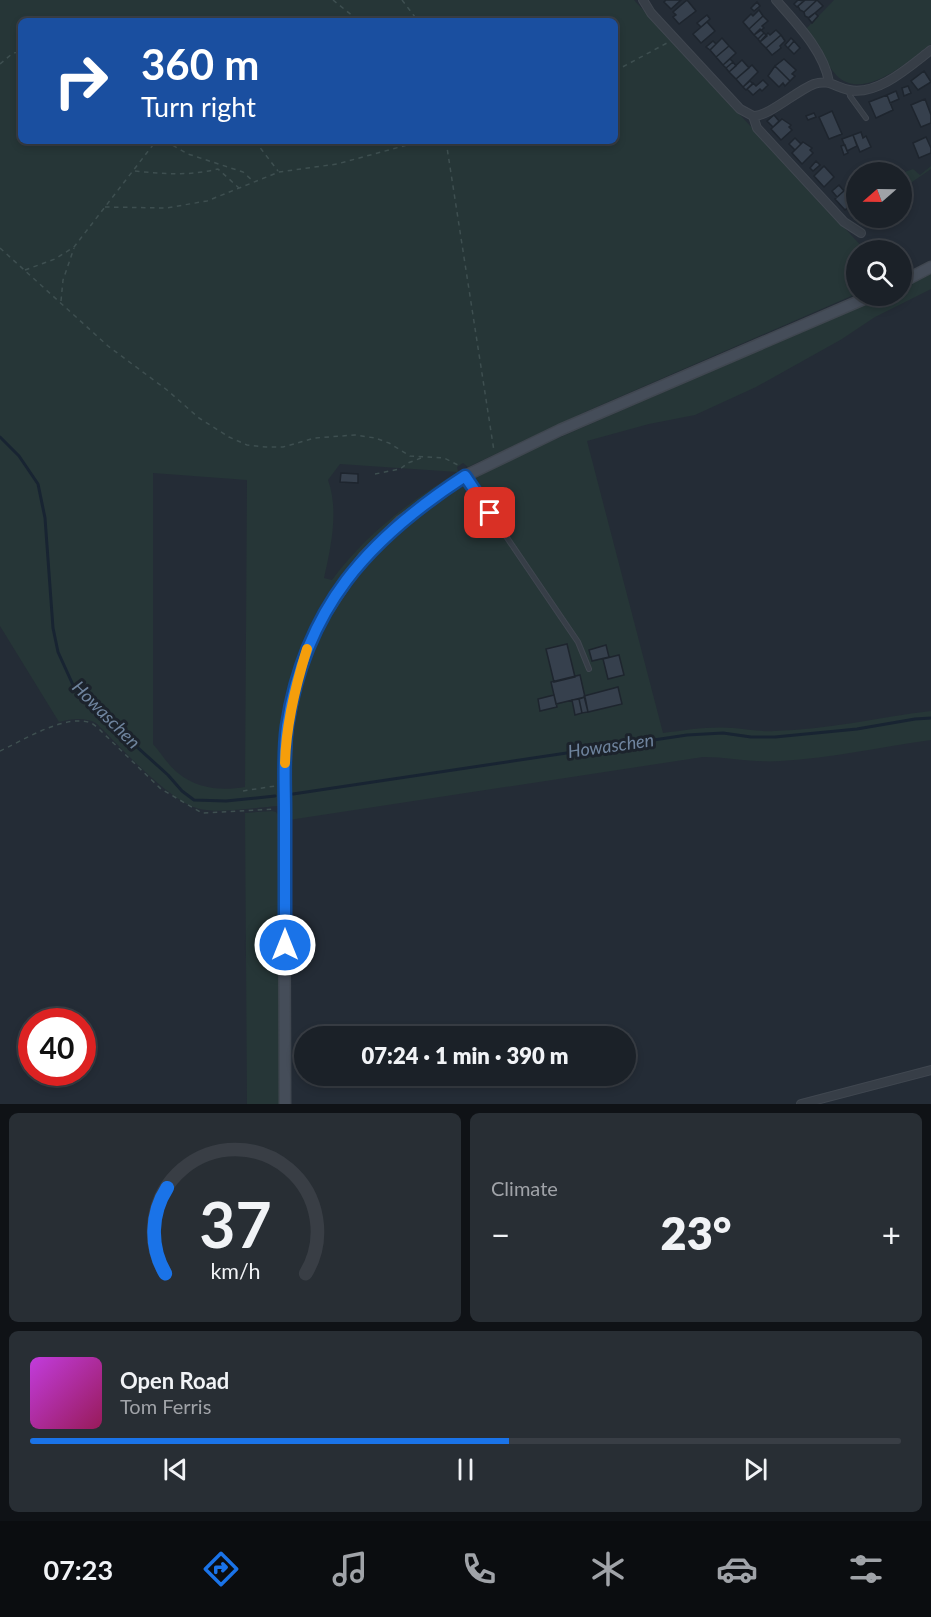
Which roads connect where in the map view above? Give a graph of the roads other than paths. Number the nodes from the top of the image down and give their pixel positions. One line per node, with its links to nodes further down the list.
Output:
1 (643, 0): 6 (street)
2 (776, 0): 4 (street)
3 (931, 50): 5 (street)
4 (829, 82): 5 (street); 6 (street)
5 (849, 90): 7 (lane)
6 (753, 116): 8 (street)
7 (866, 118)
8 (861, 233)
9 (931, 267): 10 (street)
10 (912, 277)
11 (848, 306): 12 (street)
12 (465, 476): 13 (lane); 15 (street)
13 (589, 669)
14 (931, 1070): 16 (street)
15 (285, 1104)
16 (801, 1104)

